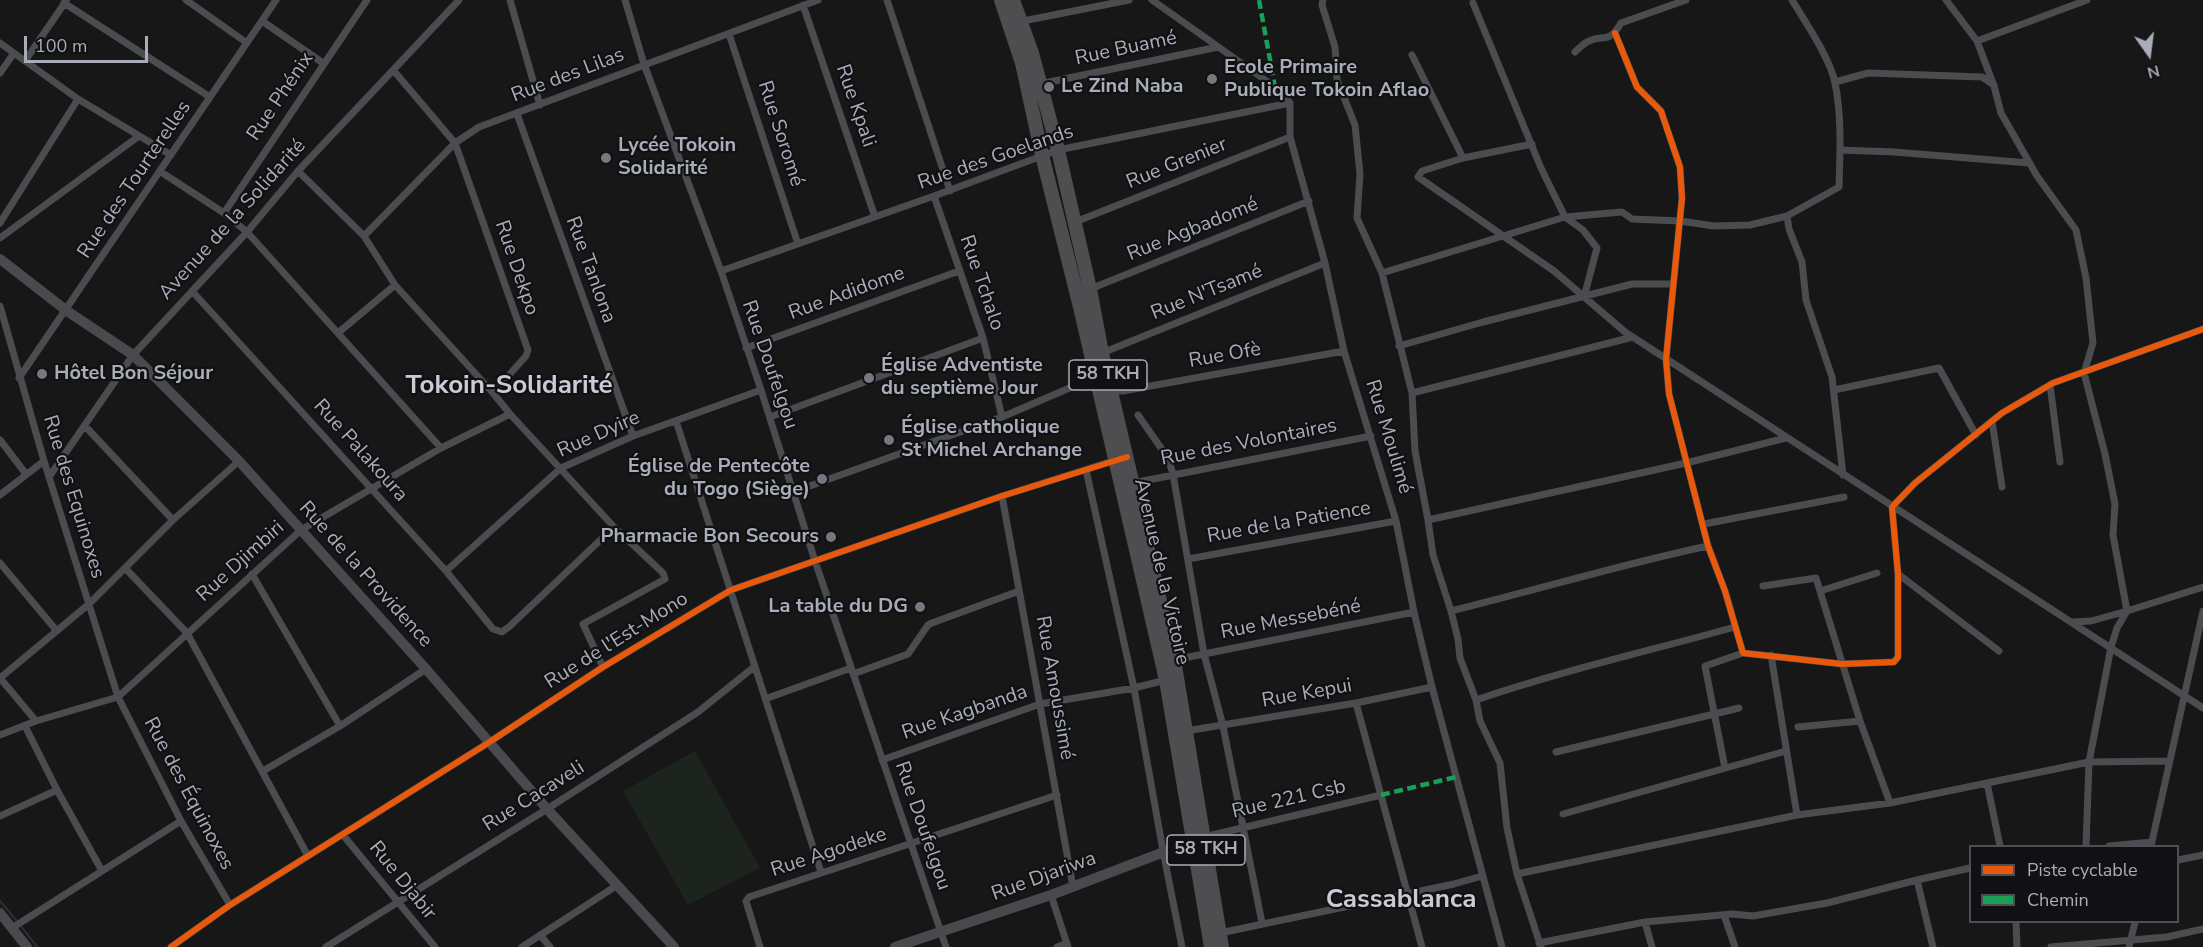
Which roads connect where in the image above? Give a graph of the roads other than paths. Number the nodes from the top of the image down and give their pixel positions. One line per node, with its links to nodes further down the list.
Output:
1 (186, 0): 19 (street)
2 (276, 0): 22 (street, Rue des Tourterelles)
3 (367, 0): 34 (street, Rue Phénix)
4 (459, 0): 36 (street, Avenue de la Solidarité)
5 (510, 0): 44 (street)
6 (625, 0): 35 (street, Rue Doufelgou)
7 (818, 0): 21 (street, Rue des Lilas)
8 (887, 0): 58 (street)
9 (1001, 0): 53 (highway, Avenue de la Victoire / 58 TKH)
10 (1014, 0): 23 (highway, Avenue de la Victoire / 58 TKH)
11 (1129, 0): 23 (street)
12 (1156, 0): 29 (street)
13 (1323, 0): 77 (street)
14 (1686, 0): 24 (street)
15 (1792, 0): 38 (street)
16 (1946, 0): 26 (street)
17 (2087, 0): 26 (street)
18 (65, 1): 33 (street); 41 (street)
19 (195, 3): 28 (street)
20 (1473, 3): 49 (street)
21 (803, 5): 25 (street, Rue des Lilas); 63 (street, Rue Kpali)
22 (262, 21): 28 (street, Rue des Tourterelles); 34 (street)
23 (1023, 21): 39 (highway, Avenue de la Victoire / 58 TKH)
24 (1615, 33): 30 (street); 65 (street)
25 (729, 34): 35 (street, Rue des Lilas); 72 (street, Rue Soromé)
26 (1977, 40): 40 (street)
27 (0, 43): 31 (street)
28 (248, 43): 41 (street, Rue des Tourterelles)
29 (1218, 47): 39 (street, Rue Buamé); 43 (street)
30 (1575, 52)
31 (14, 53): 33 (street); 37 (street)
32 (1413, 55): 54 (street)
33 (25, 60): 42 (street)
34 (323, 63): 61 (street, Rue Phénix)
35 (644, 64): 44 (street, Rue des Lilas); 75 (street, Rue Doufelgou)
36 (394, 71): 48 (street); 57 (street, Avenue de la Solidarité)
37 (0, 73)
38 (1835, 82): 40 (street); 51 (street)
39 (1040, 84): 50 (highway, Avenue de la Victoire / 58 TKH)
40 (1994, 86): 55 (street)
41 (210, 98): 52 (street, Rue des Tourterelles)
42 (78, 99): 46 (street); 67 (street)
43 (1290, 103): 47 (street, Rue Moulimé); 50 (street, Rue des Goelands)
44 (540, 105): 45 (street, Rue des Lilas)
45 (517, 114): 48 (street, Rue des Lilas); 112 (street, Rue Tanlona)
46 (139, 136): 52 (street); 71 (street)
47 (1290, 136): 60 (street, Rue Moulimé); 66 (street, Rue Grenier)
48 (455, 143): 69 (street, Rue des Lilas); 102 (street, Rue Dekpo)
49 (1532, 144): 54 (street); 64 (street)
50 (1058, 150): 53 (street, Rue des Goelands); 66 (highway, Avenue de la Victoire / 58 TKH)
51 (1840, 150): 55 (street); 62 (street)
52 (171, 155): 56 (street, Rue des Tourterelles)
53 (1042, 155): 58 (street, Rue des Goelands); 96 (highway, Avenue de la Victoire / 58 TKH)
54 (1463, 158): 70 (street)
55 (2029, 163): 95 (street)
56 (161, 171): 61 (street); 84 (street, Rue des Tourterelles)
57 (298, 171): 68 (street, Avenue de la Solidarité); 69 (street)
58 (950, 190): 59 (street, Rue des Goelands)
59 (934, 196): 63 (street, Rue des Goelands); 76 (street, Rue Tchalo)
60 (1309, 201): 74 (street, Rue Moulimé); 80 (street, Rue Agbadomé)
61 (224, 213): 68 (street)
62 (1787, 216): 65 (street); 101 (street)
63 (874, 217): 72 (street, Rue des Goelands)
64 (1565, 217): 65 (street); 70 (street); 82 (street)
65 (1680, 221): 78 (street)
66 (1075, 222): 80 (highway, Avenue de la Victoire / 58 TKH)
67 (0, 224)
68 (247, 232): 81 (street, Avenue de la Solidarité); 86 (street)
69 (364, 236): 79 (street)
70 (1504, 237): 77 (street); 82 (street)
71 (0, 238)
72 (798, 244): 75 (street, Rue des Goelands)
73 (0, 259): 84 (street, Rue de la Providence)
74 (1325, 263): 91 (street, Rue Moulimé); 92 (street, Rue N'Tsamé)
75 (721, 271): 90 (street, Rue Doufelgou)
76 (959, 271): 87 (street, Rue Tchalo); 90 (street, Rue Adidome)
77 (1382, 273): 89 (street)
78 (1673, 284): 82 (street); 94 (street)
79 (394, 285): 86 (street); 102 (street)
80 (1090, 289): 92 (highway, Avenue de la Victoire / 58 TKH)
81 (192, 291): 93 (street, Avenue de la Solidarité); 130 (street, Rue Palakoura)
82 (1584, 297): 88 (street); 89 (street)
83 (0, 306): 97 (street, Rue des Equinoxes)
84 (67, 310): 93 (street, Rue de la Providence); 97 (street, Rue des Tourterelles)
85 (2203, 329): 95 (street)
86 (338, 333): 116 (street)
87 (983, 338): 106 (street); 107 (street, Rue Tchalo)
88 (1633, 338): 94 (street); 103 (street)
89 (1399, 346): 103 (street)
90 (746, 348): 99 (street, Rue Doufelgou)
91 (1344, 351): 100 (street, Rue Ofè); 113 (street, Rue Moulimé)
92 (1102, 353): 100 (highway, Avenue de la Victoire / 58 TKH)
93 (133, 355): 110 (street, Avenue de la Solidarité); 119 (street, Rue de la Providence)
94 (1666, 359): 114 (street); 121 (street)
95 (2084, 373): 98 (street); 159 (street)
96 (1095, 377): 107 (street); 117 (highway, Avenue de la Victoire / 58 TKH)
97 (19, 378): 118 (street, Rue des Equinoxes)
98 (2050, 385): 109 (street); 120 (street)
99 (761, 390): 106 (street, Rue Doufelgou); 108 (street, Rue Dyire)
100 (1111, 390): 117 (highway, Avenue de la Victoire / 58 TKH)
101 (1834, 390): 111 (street); 126 (street)
102 (493, 393): 104 (street)
103 (1412, 393): 137 (street)
104 (510, 414): 116 (street, Rue Djimbiri); 122 (street)
105 (1138, 415): 125 (street)
106 (770, 417): 131 (street, Rue Doufelgou)
107 (1002, 417): 131 (street)
108 (676, 421): 112 (street, Rue Dyire); 153 (street)
109 (1992, 421): 111 (street); 129 (street)
110 (85, 426): 127 (street, Avenue de la Solidarité); 136 (street)
111 (1976, 435): 135 (street)
112 (633, 436): 122 (street, Rue Dyire)
113 (1371, 436): 125 (street, Rue des Volontaires); 138 (street, Rue Moulimé)
114 (1786, 438): 121 (street); 126 (street)
115 (0, 440): 124 (street)
116 (441, 448): 130 (street, Rue Djimbiri)
117 (1122, 459): 123 (street, Rue de l'Est-Mono); 128 (highway, Avenue de la Victoire / 58 TKH)
118 (44, 461): 124 (street); 127 (street, Rue des Equinoxes)
119 (239, 461): 136 (street); 141 (street, Rue de la Providence)
120 (2060, 462)
121 (1686, 463): 137 (street); 139 (street)
122 (561, 468): 140 (street); 147 (street, Rue Dyire)
123 (1086, 470): 133 (street, Rue de l'Est-Mono); 179 (street)
124 (26, 474): 132 (street)
125 (1173, 474): 128 (street, Rue des Volontaires); 143 (street)
126 (1843, 475): 135 (street)
127 (49, 477): 156 (street, Rue des Equinoxes)
128 (1128, 484): 170 (highway, Avenue de la Victoire / 58 TKH); 177 (highway, Avenue de la Victoire / 58 TKH)
129 (2002, 487)
130 (372, 488): 141 (street, Rue Djimbiri); 147 (street, Rue Palakoura)
131 (793, 492): 144 (street, Rue Doufelgou)
132 (0, 495)
133 (1002, 496): 144 (street, Rue de l'Est-Mono); 154 (street, Rue Amoussimé)
134 (1844, 497): 139 (street)
135 (1892, 507): 149 (street); 161 (street)
136 (173, 520): 146 (street)
137 (1428, 520): 158 (street)
138 (1396, 521): 143 (street, Rue de la Patience); 160 (street, Rue Moulimé)
139 (1704, 524): 142 (street)
140 (614, 527): 147 (street, Rue Palakoura); 172 (street)
141 (301, 530): 150 (street, Rue Djimbiri); 174 (street, Rue de la Providence)
142 (1708, 546): 158 (street); 162 (street)
143 (1188, 559): 168 (street)
144 (815, 561): 153 (street, Rue de l'Est-Mono); 175 (street, Rue Doufelgou)
145 (0, 562): 163 (street)
146 (125, 568): 156 (street); 164 (street)
147 (446, 571)
148 (1877, 573): 155 (street)
149 (1898, 573): 166 (street); 171 (street)
150 (252, 574): 164 (street, Rue Djimbiri); 192 (street)
151 (1763, 586): 155 (street)
152 (2203, 586): 159 (street)
153 (731, 590): 172 (street, Rue de l'Est-Mono); 173 (street)
154 (1020, 591): 175 (street); 185 (street, Rue Amoussimé)
155 (1820, 591): 171 (street)
156 (89, 603): 163 (street); 181 (street, Rue des Equinoxes)
157 (2203, 610): 180 (street)
158 (1451, 611): 183 (street)
159 (2127, 611): 161 (street); 165 (street)
160 (1414, 612): 168 (street, Rue Messebéné); 178 (street, Rue Moulimé)
161 (2073, 622): 165 (street)
162 (1735, 627): 167 (street); 183 (street)
163 (56, 630): 176 (street)
164 (187, 633): 181 (street, Rue Djimbiri); 204 (street)
165 (2111, 647): 180 (street); 202 (street)
166 (1999, 651)
167 (1743, 653): 169 (street); 188 (street)
168 (1204, 654): 170 (street, Rue Messebéné); 193 (street)
169 (1771, 655): 171 (street); 199 (street)
170 (1174, 660): 195 (highway, Avenue de la Victoire / 58 TKH)
171 (1842, 664): 190 (street)
172 (603, 667): 197 (street, Rue de l'Est-Mono)
173 (754, 667): 182 (street); 210 (street, Rue Cacaveli)
174 (426, 669): 192 (street); 197 (street, Rue de la Providence)
175 (852, 671): 182 (street); 200 (street, Rue Doufelgou)
176 (0, 678): 189 (street)
177 (1166, 680): 179 (street, Rue Kagbanda); 217 (highway, Avenue de la Victoire / 58 TKH)
178 (1432, 687): 184 (street, Rue Kepui); 231 (street, Rue Moulimé)
179 (1134, 688): 185 (street, Rue Kagbanda); 223 (street)
180 (2184, 695): 187 (street); 201 (street)
181 (118, 697): 189 (street, Rue Djimbiri); 214 (street, Rue des Équinoxes)
182 (765, 699): 229 (street)
183 (1476, 700): 230 (street)
184 (1356, 703): 193 (street, Rue Kepui); 208 (street)
185 (1040, 704): 200 (street, Rue Kagbanda); 207 (street, Rue Amoussimé)
186 (1739, 708): 188 (street)
187 (2203, 708)
188 (1713, 714): 198 (street); 203 (street)
189 (36, 721): 191 (street, Rue Djimbiri)
190 (1860, 721): 194 (street); 209 (street)
191 (25, 726): 196 (street, Rue Djimbiri); 206 (street)
192 (340, 726): 204 (street)
193 (1223, 726): 195 (street, Rue Kepui); 215 (street)
194 (1798, 727)
195 (1186, 731): 217 (highway, Avenue de la Victoire / 58 TKH)
196 (0, 735)
197 (488, 743): 210 (street, Rue de la Providence); 216 (street, Rue de l'Est-Mono)
198 (1556, 752)
199 (1786, 752): 203 (street); 212 (street)
200 (882, 760): 218 (street, Rue Doufelgou)
201 (2169, 761): 202 (street); 219 (street)
202 (2090, 762): 205 (street); 221 (street)
203 (1725, 768): 211 (street)
204 (263, 771): 225 (street)
205 (1987, 783): 209 (street); 220 (street)
206 (57, 790): 213 (street); 228 (street)
207 (1057, 795): 218 (street, Rue Agodeke); 234 (street, Rue Amoussimé)
208 (1381, 795): 215 (street, Rue 221 Csb); 235 (street)
209 (1890, 802): 212 (street)
210 (547, 809): 233 (street, Rue de la Providence); 237 (street, Rue Cacaveli)
211 (1563, 814)
212 (1797, 815): 230 (street)
213 (0, 816)
214 (181, 821): 228 (street); 238 (street, Rue des Équinoxes)
215 (1244, 828): 217 (street, Rue 221 Csb); 242 (street)
216 (343, 835): 225 (street, Rue de l'Est-Mono); 237 (street, Rue Djabir)
217 (1198, 839): 223 (street, Rue Djariwa); 250 (highway, Avenue de la Victoire / 58 TKH); 265 (highway, Avenue de la Victoire / 58 TKH)
218 (911, 843): 229 (street, Rue Agodeke); 247 (street, Rue Doufelgou)
219 (2151, 844): 222 (street)
220 (2000, 845)
221 (2086, 845)
222 (2130, 845)
223 (1163, 851): 234 (street, Rue Djariwa); 264 (street)
224 (2203, 855): 226 (street)
225 (308, 856): 238 (street, Rue de l'Est-Mono)
226 (2179, 860)
227 (1969, 868): 232 (street)
228 (102, 871): 245 (street)
229 (821, 872): 260 (street, Rue Agodeke)
230 (1517, 874): 252 (street)
231 (1482, 876): 235 (street); 267 (street, Rue Moulimé)
232 (1917, 880): 240 (street); 270 (street)
233 (616, 886): 248 (street); 259 (street, Rue de la Providence)
234 (1073, 887): 236 (street, Rue Djariwa)
235 (1407, 893): 242 (street); 266 (street)
236 (1051, 895): 247 (street, Rue Djariwa); 251 (street)
237 (397, 902): 255 (street, Rue Cacaveli); 256 (street, Rue Djabir)
238 (230, 905): 254 (street, Rue de l'Est-Mono)
239 (0, 913): 245 (street)
240 (1724, 915): 241 (street); 269 (street)
241 (1645, 922): 252 (street); 268 (street)
242 (1262, 923): 250 (street)
243 (2016, 923): 271 (street)
244 (2134, 923): 249 (street)
245 (12, 928): 253 (street)
246 (2203, 929): 249 (street)
247 (941, 932): 261 (street, Rue Djariwa); 262 (street, Rue Doufelgou)
248 (540, 935): 257 (street); 258 (street)
249 (2131, 939): 272 (street); 273 (street)
250 (1221, 940)
251 (1068, 945): 263 (street)
252 (1540, 945)
253 (27, 947)
254 (171, 947)
255 (326, 947)
256 (435, 947)
257 (522, 947)
258 (550, 947)
259 (674, 947)
260 (760, 947)
261 (895, 947)
262 (946, 947)
263 (1057, 947)
264 (1182, 947)
265 (1211, 947)
266 (1422, 947)
267 (1502, 947)
268 (1652, 947)
269 (1735, 947)
270 (1933, 947)
271 (2017, 947)
272 (2051, 947)
273 (2129, 947)

